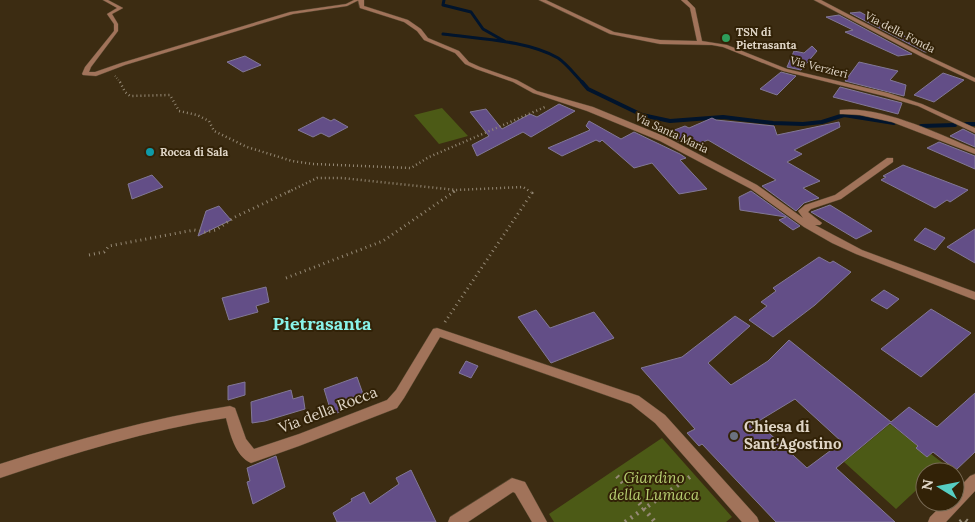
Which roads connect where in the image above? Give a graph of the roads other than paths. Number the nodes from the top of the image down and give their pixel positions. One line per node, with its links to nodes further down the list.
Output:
1 (105, 0): 8 (lane)
2 (357, 0): 8 (lane)
3 (361, 0): 14 (street, Via Santa Maria)
4 (542, 0): 7 (street, Via Verzieri)
5 (684, 0): 7 (street)
6 (817, 0): 9 (street, Via della Fonda)
7 (700, 43): 11 (street, Via Verzieri)
8 (108, 69)
9 (975, 80)
10 (843, 112): 12 (street)
11 (975, 131)
12 (975, 152)
13 (890, 160): 14 (street)
14 (835, 241): 15 (street, Via Santa Maria)
15 (975, 296)
16 (0, 471): 22 (street, Via della Rocca)
17 (975, 481): 18 (street)
18 (965, 492)
19 (945, 512): 23 (street)
20 (456, 522): 21 (street)
21 (540, 522)
22 (752, 522)
23 (935, 522)

